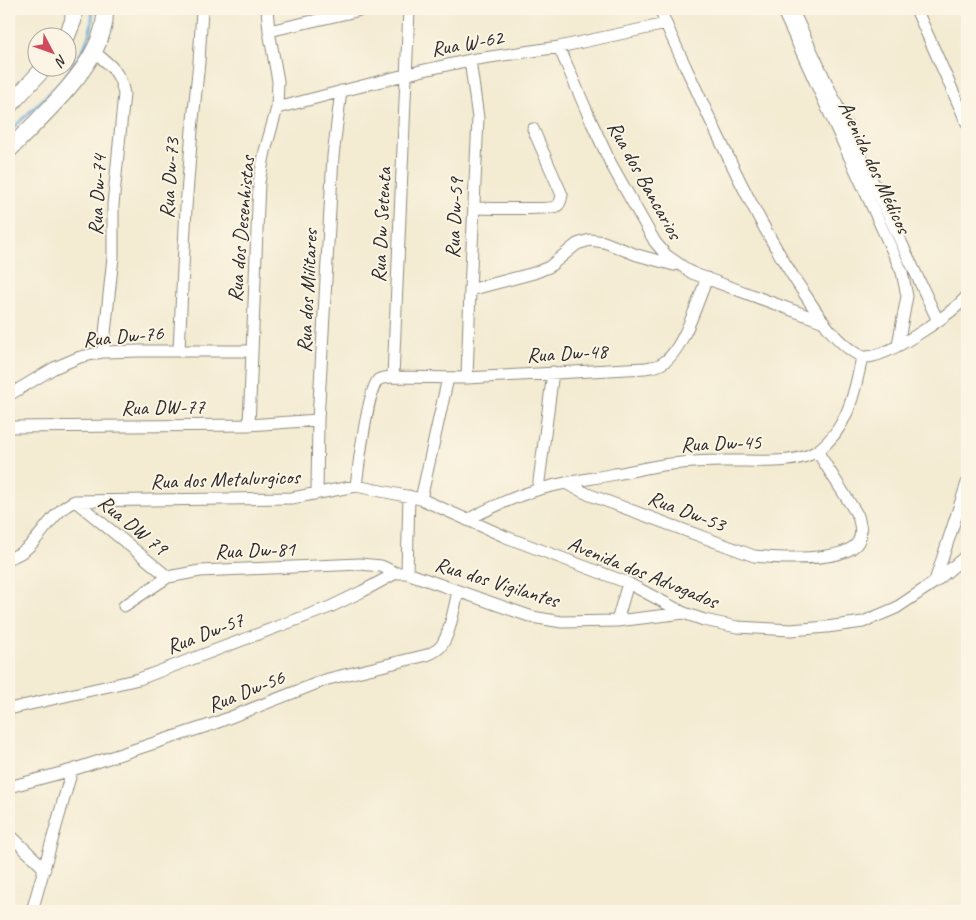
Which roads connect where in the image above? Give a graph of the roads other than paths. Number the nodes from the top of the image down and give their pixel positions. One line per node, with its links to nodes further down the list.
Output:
1 (74, 9): 12 (street)
2 (105, 9): 15 (street)
3 (202, 9): 35 (street, Rua Dw-73)
4 (267, 9): 13 (street, Rua dos Desenhistas)
5 (365, 9): 13 (street)
6 (409, 9): 17 (street, Rua Dw Setenta)
7 (660, 9): 11 (street)
8 (782, 9): 24 (street, Avenida dos Médicos)
9 (792, 9): 24 (street, Avenida dos Médicos)
10 (916, 9): 22 (street)
11 (666, 24): 14 (street, Rua W-62); 33 (street)
12 (70, 28)
13 (269, 31): 21 (street, Rua dos Desenhistas)
14 (559, 47): 16 (street, Rua W-62); 28 (street, Rua dos Bancarios)
15 (94, 52): 25 (street); 37 (street, Rua Dw-74)
16 (470, 60): 17 (street, Rua W-62); 26 (street, Rua Dw-59)
17 (407, 75): 19 (street, Rua W-62); 40 (street, Rua Dw Setenta)
18 (35, 78): 20 (street)
19 (341, 91): 21 (street, Rua W-62); 44 (street, Rua dos Militares)
20 (9, 106)
21 (277, 108): 36 (street, Rua dos Desenhistas)
22 (966, 117)
23 (533, 128): 26 (street)
24 (844, 132): 27 (street, Avenida dos Médicos)
25 (9, 150)
26 (474, 208): 30 (street, Rua Dw-59)
27 (887, 226): 32 (street, Avenida dos Médicos); 34 (street, Avenida dos Médicos)
28 (681, 267): 29 (street, Rua dos Bancarios); 30 (street)
29 (707, 278): 33 (street, Rua dos Bancarios); 39 (street, Rua Dw-48)
30 (470, 290): 42 (street, Rua Dw-59)
31 (967, 296): 32 (street)
32 (938, 321): 34 (street)
33 (824, 322): 38 (street)
34 (898, 345): 38 (street)
35 (179, 350): 36 (street, Rua Dw-76); 37 (street, Rua Dw-76)
36 (251, 351): 45 (street, Rua dos Desenhistas)
37 (103, 352): 43 (street, Rua Dw-76)
38 (862, 357): 47 (street)
39 (553, 372): 42 (street, Rua Dw-48); 51 (street)
40 (393, 377): 41 (street, Rua Dw-48); 50 (street, Rua Dw-48)
41 (448, 378): 42 (street, Rua Dw-48); 54 (street)
42 (467, 378)
43 (9, 396)
44 (318, 420): 45 (street, Rua DW-77); 52 (street, Rua dos Militares)
45 (249, 425): 46 (street, Rua DW-77)
46 (9, 427)
47 (817, 451): 48 (street, Rua Dw-45); 48 (street, Rua Dw-53)
48 (564, 483): 51 (street, Rua Dw-45)
49 (967, 483): 61 (street)
50 (356, 486): 52 (street, Rua dos Metalurgicos); 53 (street, Avenida dos Advogados)
51 (538, 489): 56 (street, Rua Dw-45)
52 (317, 493): 55 (street, Rua dos Metalurgicos)
53 (408, 496): 54 (street, Avenida dos Advogados); 59 (street, Rua dos Vigilantes)
54 (421, 499): 56 (street, Avenida dos Advogados)
55 (74, 502): 58 (street); 60 (street, Rua DW 79)
56 (466, 520): 62 (street, Avenida dos Advogados)
57 (967, 555): 61 (street, Avenida dos Advogados)
58 (9, 558)
59 (401, 573): 60 (street, Rua Dw-81); 63 (street, Rua dos Vigilantes); 67 (street, Rua Dw-57)
60 (168, 577): 64 (street, Rua Dw-81)
61 (934, 582): 65 (street, Avenida dos Advogados)
62 (628, 583): 65 (street, Avenida dos Advogados); 66 (street)
63 (458, 592): 66 (street, Rua dos Vigilantes); 68 (street, Rua Dw-56)
64 (124, 606)
65 (684, 613): 66 (street, Rua dos Vigilantes)
66 (617, 621)
67 (9, 709)
68 (72, 770): 69 (street, Rua Dw-56); 71 (street)
69 (9, 787)
70 (9, 834): 71 (street)
71 (45, 869): 72 (street)
72 (32, 911)

